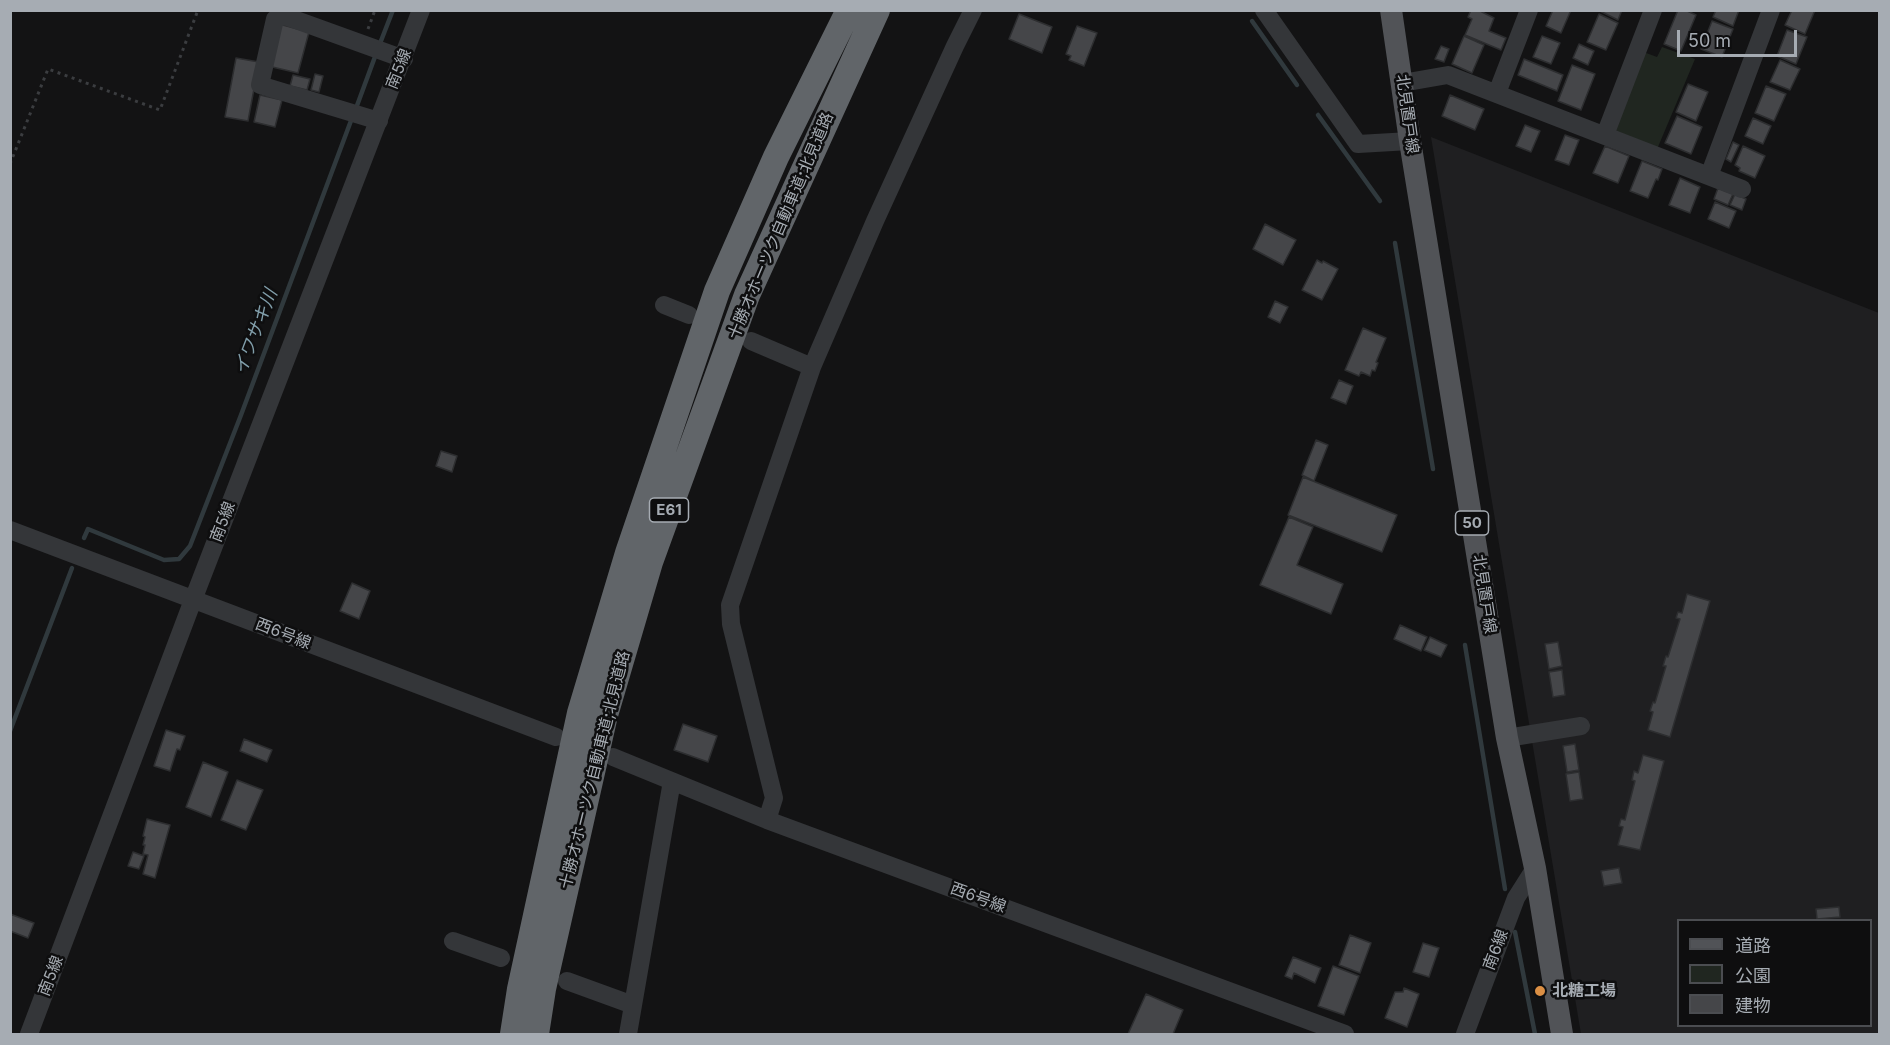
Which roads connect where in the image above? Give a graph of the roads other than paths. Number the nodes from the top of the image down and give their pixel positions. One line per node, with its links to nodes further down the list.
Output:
1 (421, 10): 10 (street, 南5線)
2 (849, 10): 36 (highway, 十勝オホーツク自動車道;北見道路 / E61)
3 (877, 10): 37 (highway, 十勝オホーツク自動車道;北見道路 / E61)
4 (973, 10): 21 (street)
5 (1264, 10): 15 (street)
6 (1391, 10): 11 (main road, 北見置戸線 / 50)
7 (1529, 10): 12 (street)
8 (1653, 10): 14 (street)
9 (1772, 10): 16 (street)
10 (404, 59): 13 (street, 南5線); 13 (street)
11 (1402, 83): 12 (street); 15 (main road, 北見置戸線 / 50)
12 (1497, 93): 14 (street)
13 (379, 121): 23 (street, 南5線)
14 (1605, 135): 16 (street)
15 (1410, 141): 26 (main road, 北見置戸線 / 50)
16 (1709, 176): 17 (street)
17 (1742, 189)
18 (664, 305): 19 (street)
19 (689, 315)
20 (751, 341): 21 (street)
21 (812, 367): 29 (street)
22 (10, 530): 23 (street, 西6号線)
23 (193, 600): 25 (street, 西6号線); 35 (street, 南5線)
24 (1581, 726): 26 (street)
25 (556, 737)
26 (1507, 738): 30 (main road, 北見置戸線 / 50)
27 (613, 757): 28 (street, 西6号線)
28 (672, 781): 29 (street, 西6号線); 34 (street)
29 (767, 820): 39 (street, 西6号線)
30 (1535, 868): 40 (street, 南6線); 41 (main road, 北見置戸線 / 50)
31 (453, 941): 32 (street)
32 (501, 958)
33 (567, 981): 34 (street)
34 (633, 1005): 38 (street)
35 (29, 1035)
36 (513, 1035)
37 (536, 1035)
38 (628, 1035)
39 (1346, 1035)
40 (1465, 1035)
41 (1562, 1035)

